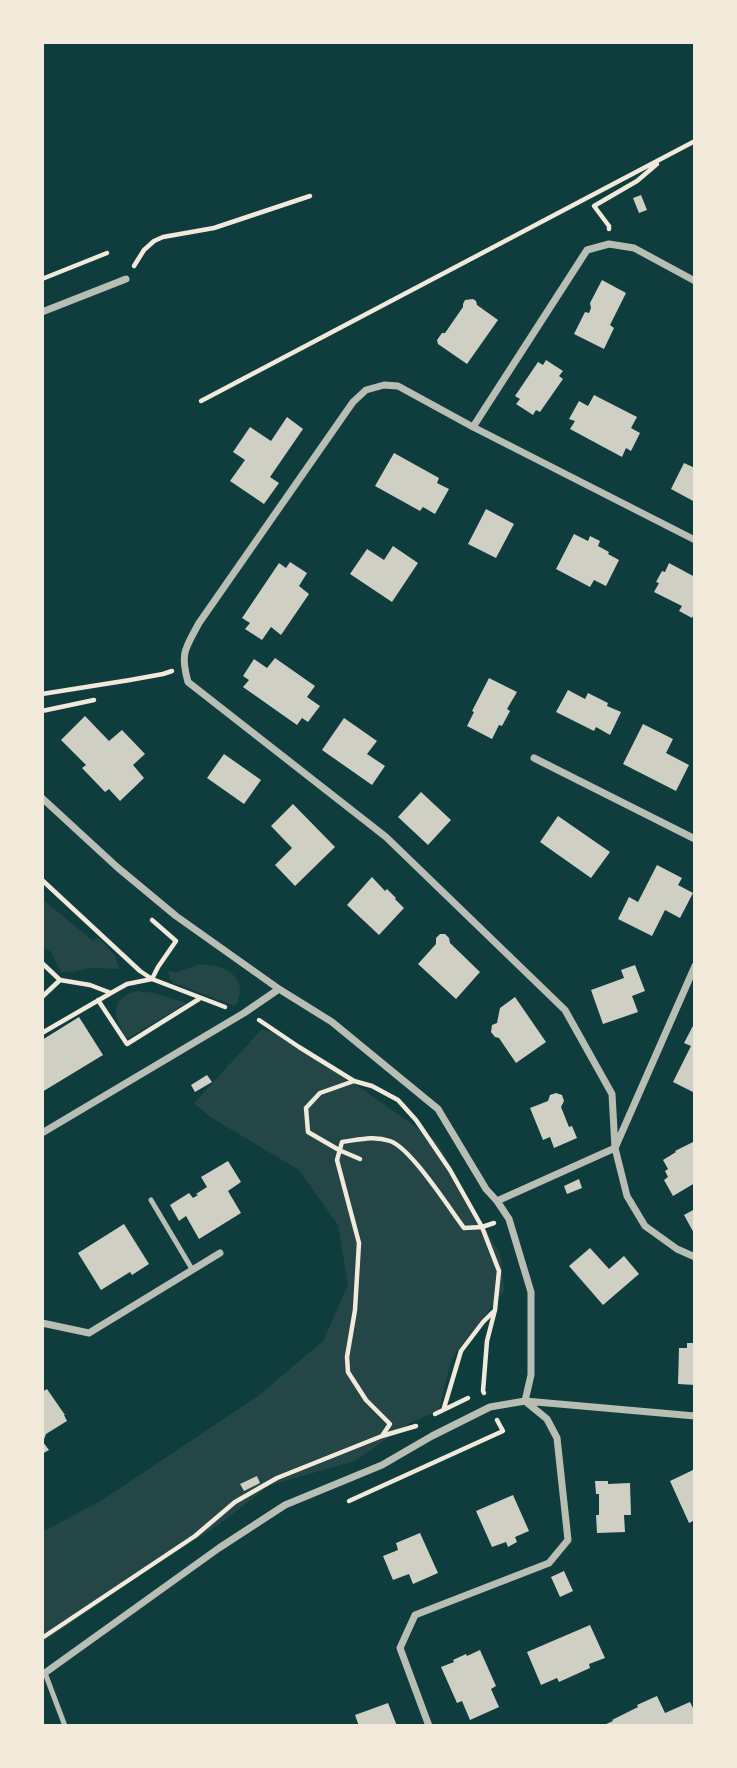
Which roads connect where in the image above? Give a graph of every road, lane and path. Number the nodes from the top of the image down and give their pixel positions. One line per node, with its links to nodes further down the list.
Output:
1 (695, 141): 2 (path)
2 (666, 157): 4 (path); 10 (path)
3 (310, 196): 7 (path)
4 (609, 244): 8 (street); 11 (street)
5 (107, 253): 6 (path)
6 (42, 279)
7 (126, 279): 9 (street)
8 (695, 281)
9 (42, 312)
10 (201, 401)
11 (473, 427): 12 (street); 13 (street)
12 (695, 540)
13 (184, 666): 14 (path); 34 (street)
14 (42, 694)
15 (94, 700): 16 (path)
16 (42, 711)
17 (534, 758): 19 (street)
18 (42, 797): 26 (street)
19 (695, 839)
20 (42, 880): 24 (path)
21 (145, 913): 24 (path)
22 (42, 963): 25 (path)
23 (695, 966): 34 (street)
24 (152, 979): 27 (path); 29 (path)
25 (60, 980): 27 (path); 28 (path)
26 (279, 989): 30 (street); 38 (street)
27 (111, 993): 29 (path)
28 (42, 998)
29 (98, 1000): 31 (path)
30 (244, 1013): 32 (path); 33 (street)
31 (42, 1033)
32 (354, 1080): 35 (path); 40 (path)
33 (42, 1133)
34 (615, 1148): 38 (street); 42 (street)
35 (339, 1150): 36 (path); 40 (path); 50 (path)
36 (360, 1159)
37 (151, 1200): 43 (lane)
38 (497, 1201): 39 (street)
39 (509, 1219): 40 (path); 47 (street)
40 (482, 1227): 44 (path)
41 (220, 1253): 43 (street)
42 (695, 1257)
43 (192, 1269): 45 (street)
44 (495, 1310): 46 (path); 48 (path)
45 (42, 1323)
46 (471, 1396)
47 (525, 1401): 48 (street); 49 (street); 54 (street)
48 (491, 1407): 51 (path); 52 (street)
49 (695, 1416)
50 (382, 1436)
51 (349, 1501)
52 (44, 1674): 53 (lane)
53 (65, 1726)
54 (429, 1726)

